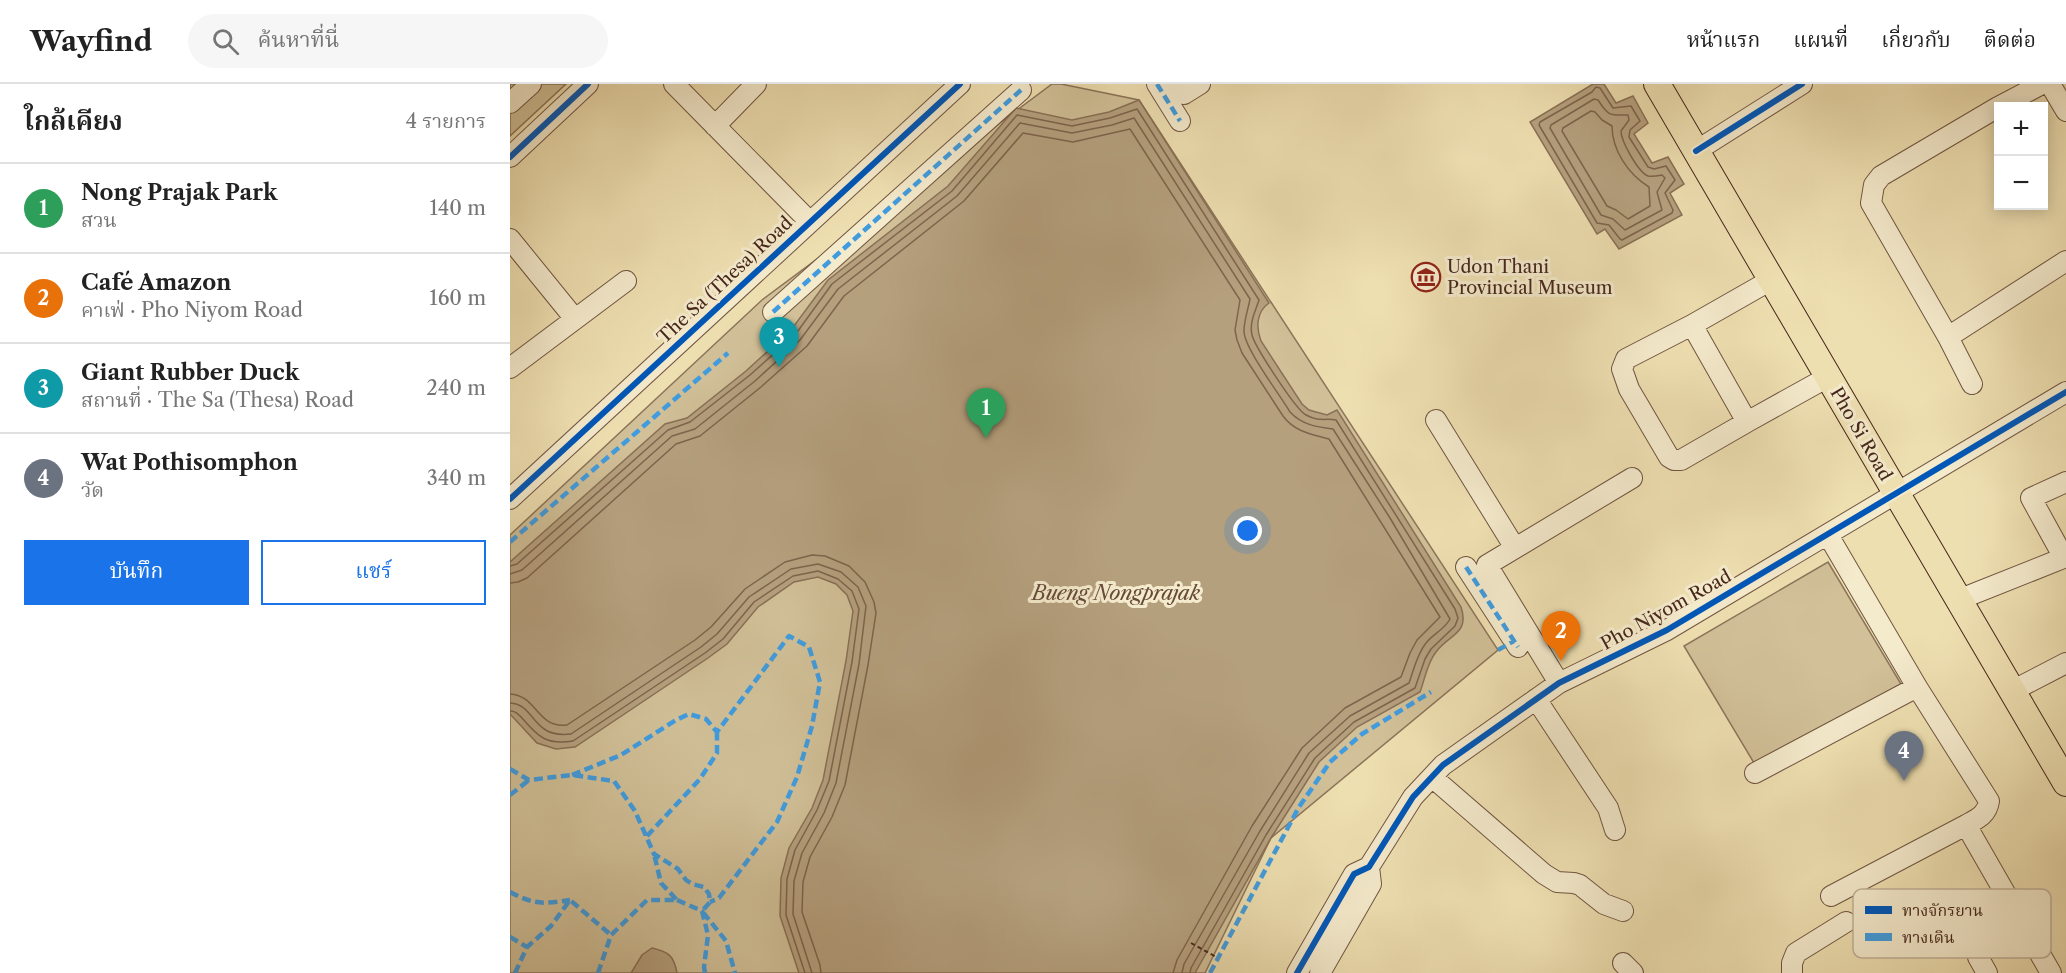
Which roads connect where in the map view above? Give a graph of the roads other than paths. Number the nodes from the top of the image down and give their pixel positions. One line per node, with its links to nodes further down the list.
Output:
1 (531, 84): 15 (street)
2 (588, 84): 21 (street)
3 (674, 84): 19 (street)
4 (756, 84): 19 (street)
5 (960, 84): 22 (street, The Sa (Thesa) Road)
6 (1157, 84): 18 (street)
7 (1178, 84): 8 (street)
8 (1200, 84)
9 (1657, 84): 20 (main road, Pho Si Road)
10 (1802, 84): 20 (street)
11 (2042, 84): 14 (street)
12 (2050, 84): 17 (street)
13 (1021, 90): 27 (street)
14 (2008, 102)
15 (510, 103)
16 (1994, 110): 30 (street)
17 (2066, 111)
18 (1180, 121)
19 (715, 126): 22 (street)
20 (1696, 151): 25 (main road, Pho Si Road)
21 (510, 157)
22 (810, 222): 40 (street, The Sa (Thesa) Road)
23 (510, 239): 28 (street)
24 (2066, 261): 30 (street)
25 (1771, 280): 29 (street); 32 (main road, Pho Si Road)
26 (626, 281): 28 (street)
27 (773, 312)
28 (575, 320): 31 (street)
29 (1692, 325): 36 (street); 36 (street)
30 (1948, 337): 33 (street)
31 (510, 368)
32 (1828, 377): 36 (street); 39 (main road, Pho Si Road)
33 (1972, 384)
34 (2066, 392): 39 (street, Pho Niyom Road)
35 (1436, 420): 42 (street)
36 (1747, 422)
37 (1632, 478): 42 (street)
38 (2066, 482): 43 (street)
39 (1896, 495): 41 (street, Pho Niyom Road); 45 (main road, Pho Si Road)
40 (510, 499)
41 (1828, 535): 48 (street, Pho Niyom Road); 49 (street)
42 (1515, 548): 48 (street)
43 (2065, 557): 45 (street)
44 (1466, 567): 46 (street)
45 (1958, 600): 50 (main road, Pho Si Road)
46 (1510, 646)
47 (2066, 663): 50 (street)
48 (1559, 682): 51 (street, Pho Niyom Road)
49 (1917, 687): 52 (street); 55 (street)
50 (2012, 691): 54 (main road, Pho Si Road)
51 (1536, 699): 53 (street, Pho Niyom Road); 56 (street)
52 (1755, 773)
53 (1432, 777): 57 (street, Pho Niyom Road); 60 (street)
54 (2066, 783)
55 (1966, 825): 58 (street); 59 (street)
56 (1615, 830)
57 (1369, 867): 63 (street, Pho Niyom Road); 64 (street, Pho Niyom Road)
58 (2003, 889)
59 (1831, 896)
60 (1623, 911)
61 (1846, 922): 65 (street)
62 (2042, 958): 66 (street)
63 (1297, 973)
64 (1320, 973)
65 (1792, 973)
66 (2051, 973)

